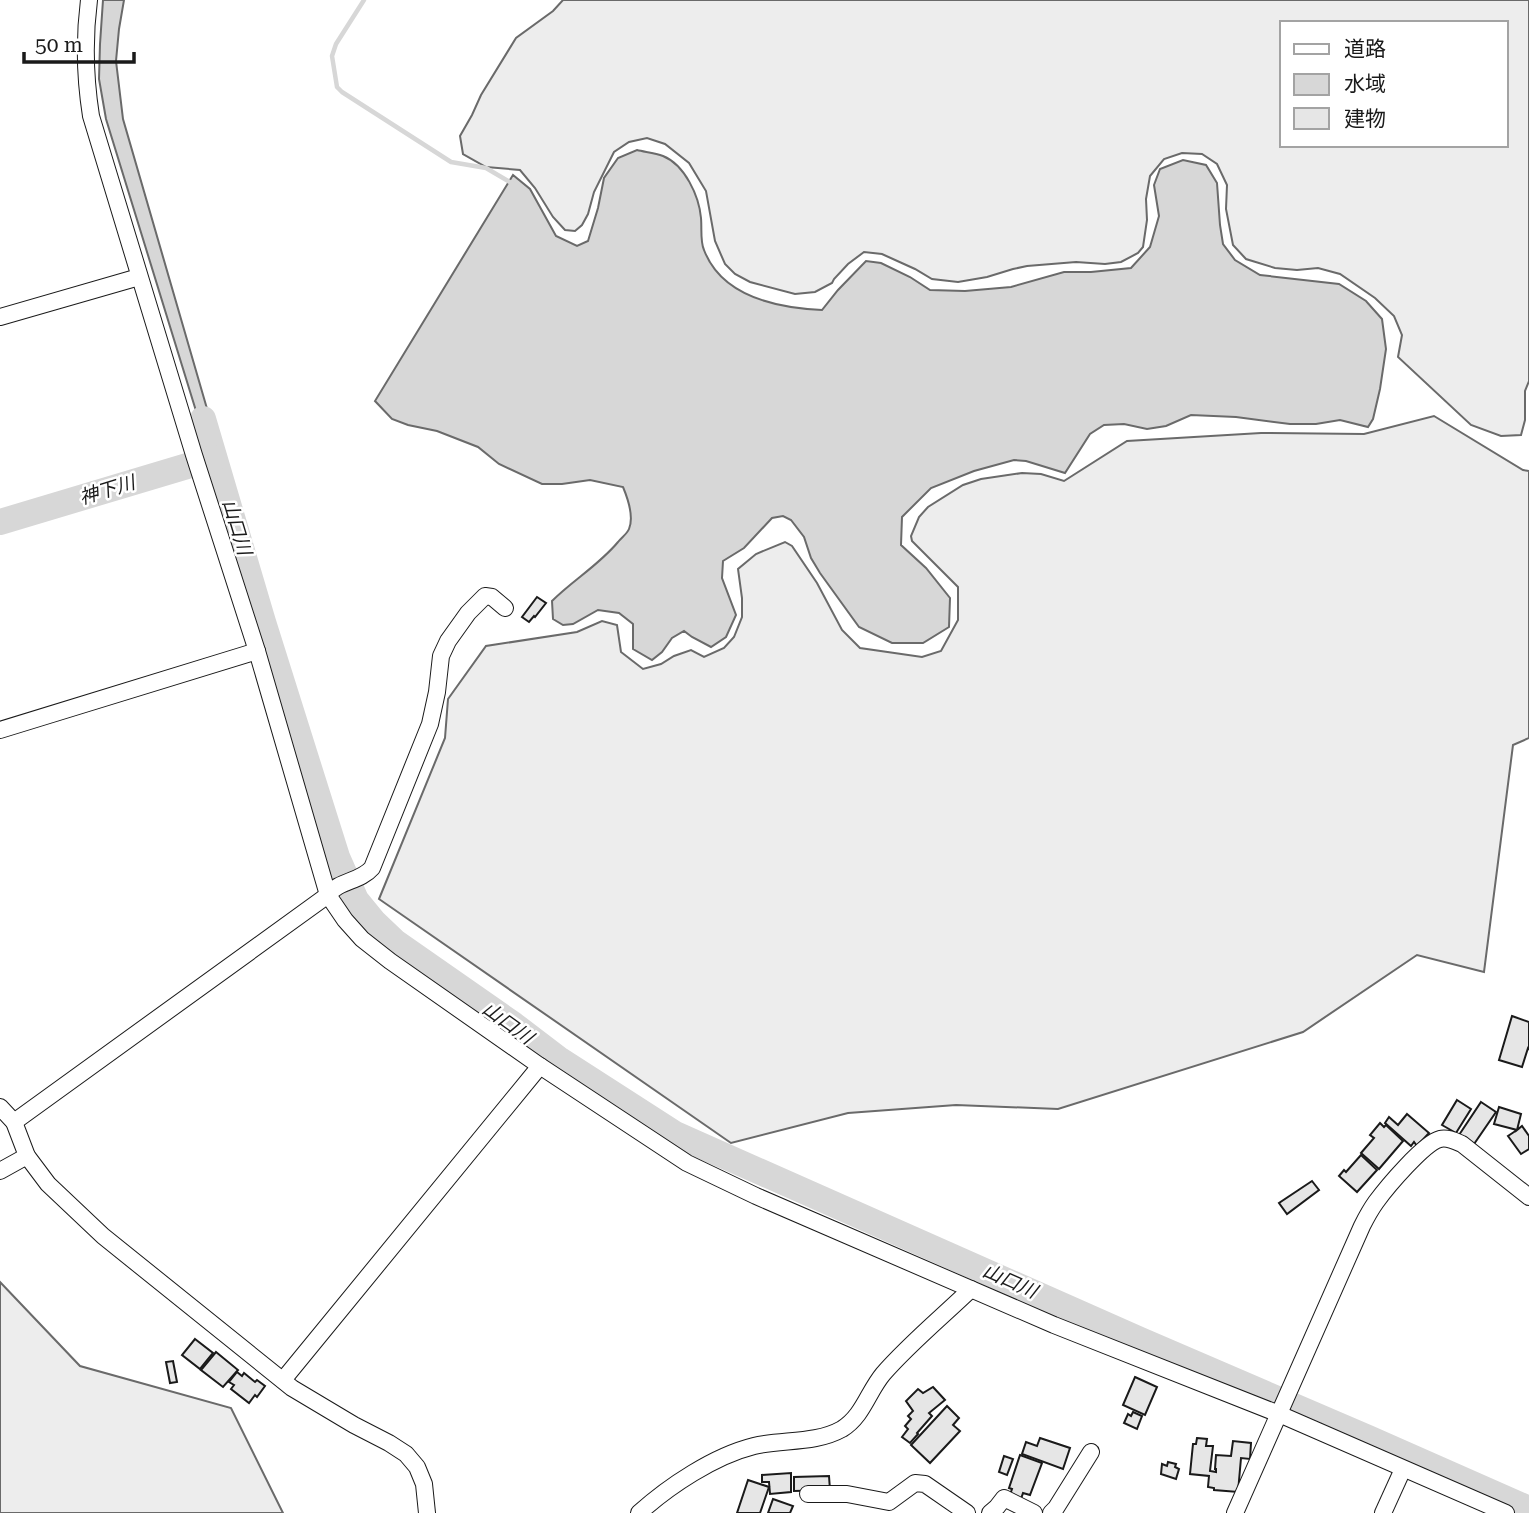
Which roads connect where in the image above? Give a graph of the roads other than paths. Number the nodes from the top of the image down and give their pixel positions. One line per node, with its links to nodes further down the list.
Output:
1 (89, 0): 2 (street)
2 (139, 277): 3 (street); 5 (street)
3 (0, 317)
4 (505, 608): 7 (street)
5 (257, 651): 6 (street); 7 (street)
6 (0, 730)
7 (331, 891): 8 (street); 10 (street)
8 (540, 1066): 14 (street); 15 (street)
9 (0, 1107): 10 (street)
10 (14, 1122): 11 (street)
11 (27, 1156): 12 (street); 15 (street)
12 (0, 1171)
13 (1529, 1197): 16 (street)
14 (971, 1289): 16 (street); 21 (street)
15 (283, 1380): 20 (street)
16 (1280, 1412): 18 (street); 26 (street)
17 (1091, 1452): 25 (street)
18 (1403, 1469): 27 (street); 28 (street)
19 (808, 1494): 22 (street)
20 (427, 1513)
21 (639, 1513)
22 (967, 1513)
23 (990, 1513): 24 (street)
24 (1034, 1513)
25 (1051, 1513)
26 (1235, 1513)
27 (1383, 1513)
28 (1506, 1513)

